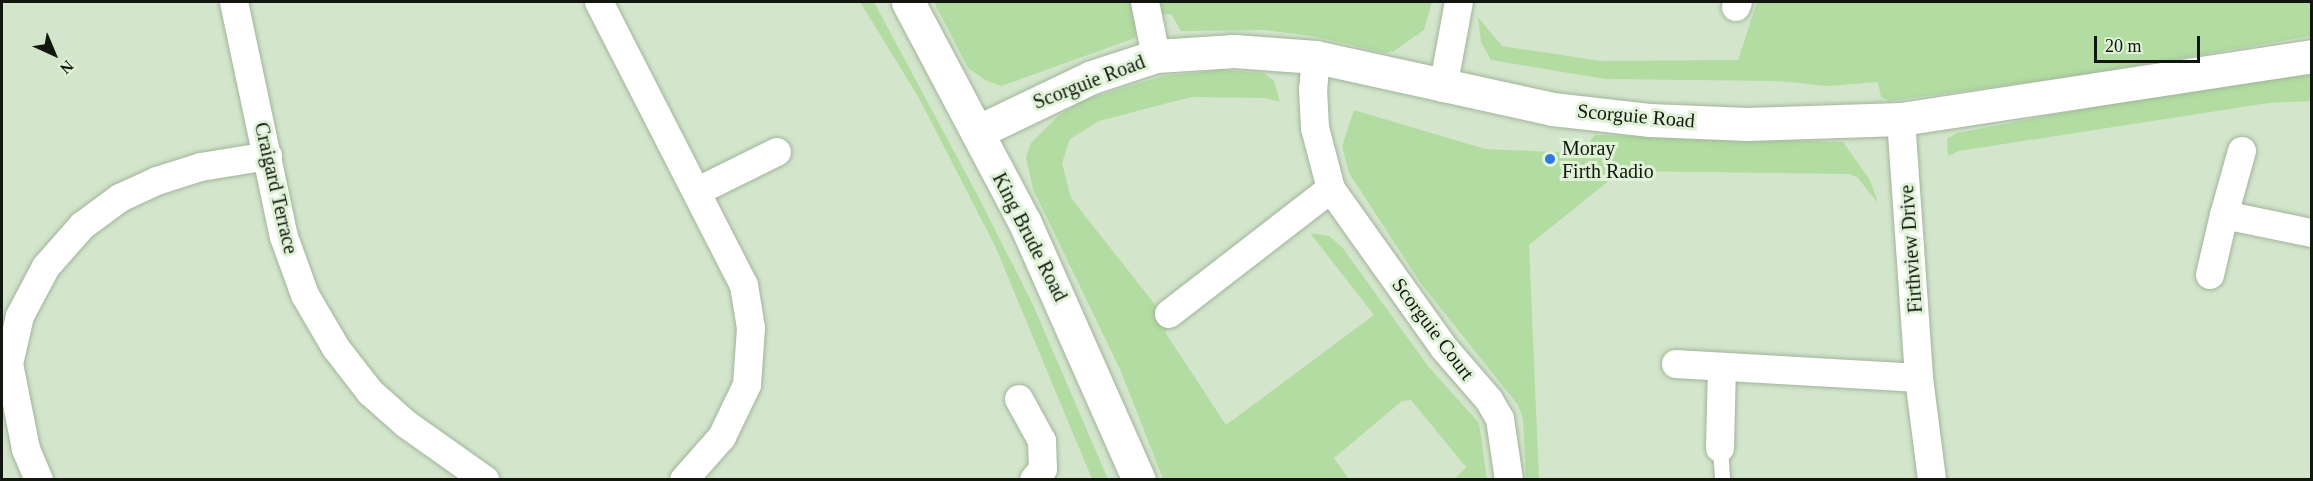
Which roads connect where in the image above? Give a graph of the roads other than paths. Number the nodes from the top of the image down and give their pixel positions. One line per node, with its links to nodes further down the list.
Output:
1 (234, 2): 14 (street, Craigard Terrace)
2 (599, 2): 16 (street)
3 (908, 2): 11 (street, King Brude Road)
4 (1145, 2): 6 (street)
5 (1459, 2): 9 (street)
6 (1156, 56): 8 (street, Scorguie Road); 11 (street, Scorguie Road)
7 (2312, 56): 10 (street, Scorguie Road)
8 (1316, 57): 9 (street, Scorguie Road); 15 (street, Scorguie Court)
9 (1443, 88): 10 (street, Scorguie Road)
10 (1901, 119): 23 (street, Firthview Drive)
11 (977, 132): 30 (street, King Brude Road)
12 (2242, 151): 17 (street)
13 (777, 152): 16 (street)
14 (268, 156): 26 (street); 27 (street, Craigard Terrace)
15 (1331, 189): 20 (street); 31 (street, Scorguie Court)
16 (698, 191): 28 (street)
17 (2224, 215): 18 (street); 19 (street)
18 (2312, 233)
19 (2210, 275)
20 (1169, 314)
21 (1676, 364): 22 (street)
22 (1722, 367): 23 (street); 25 (street)
23 (1919, 378): 33 (street, Firthview Drive)
24 (1018, 399): 29 (street)
25 (1720, 448): 32 (lane)
26 (39, 480)
27 (485, 480)
28 (684, 480)
29 (1034, 480)
30 (1139, 480)
31 (1509, 480)
32 (1722, 480)
33 (1932, 480)

